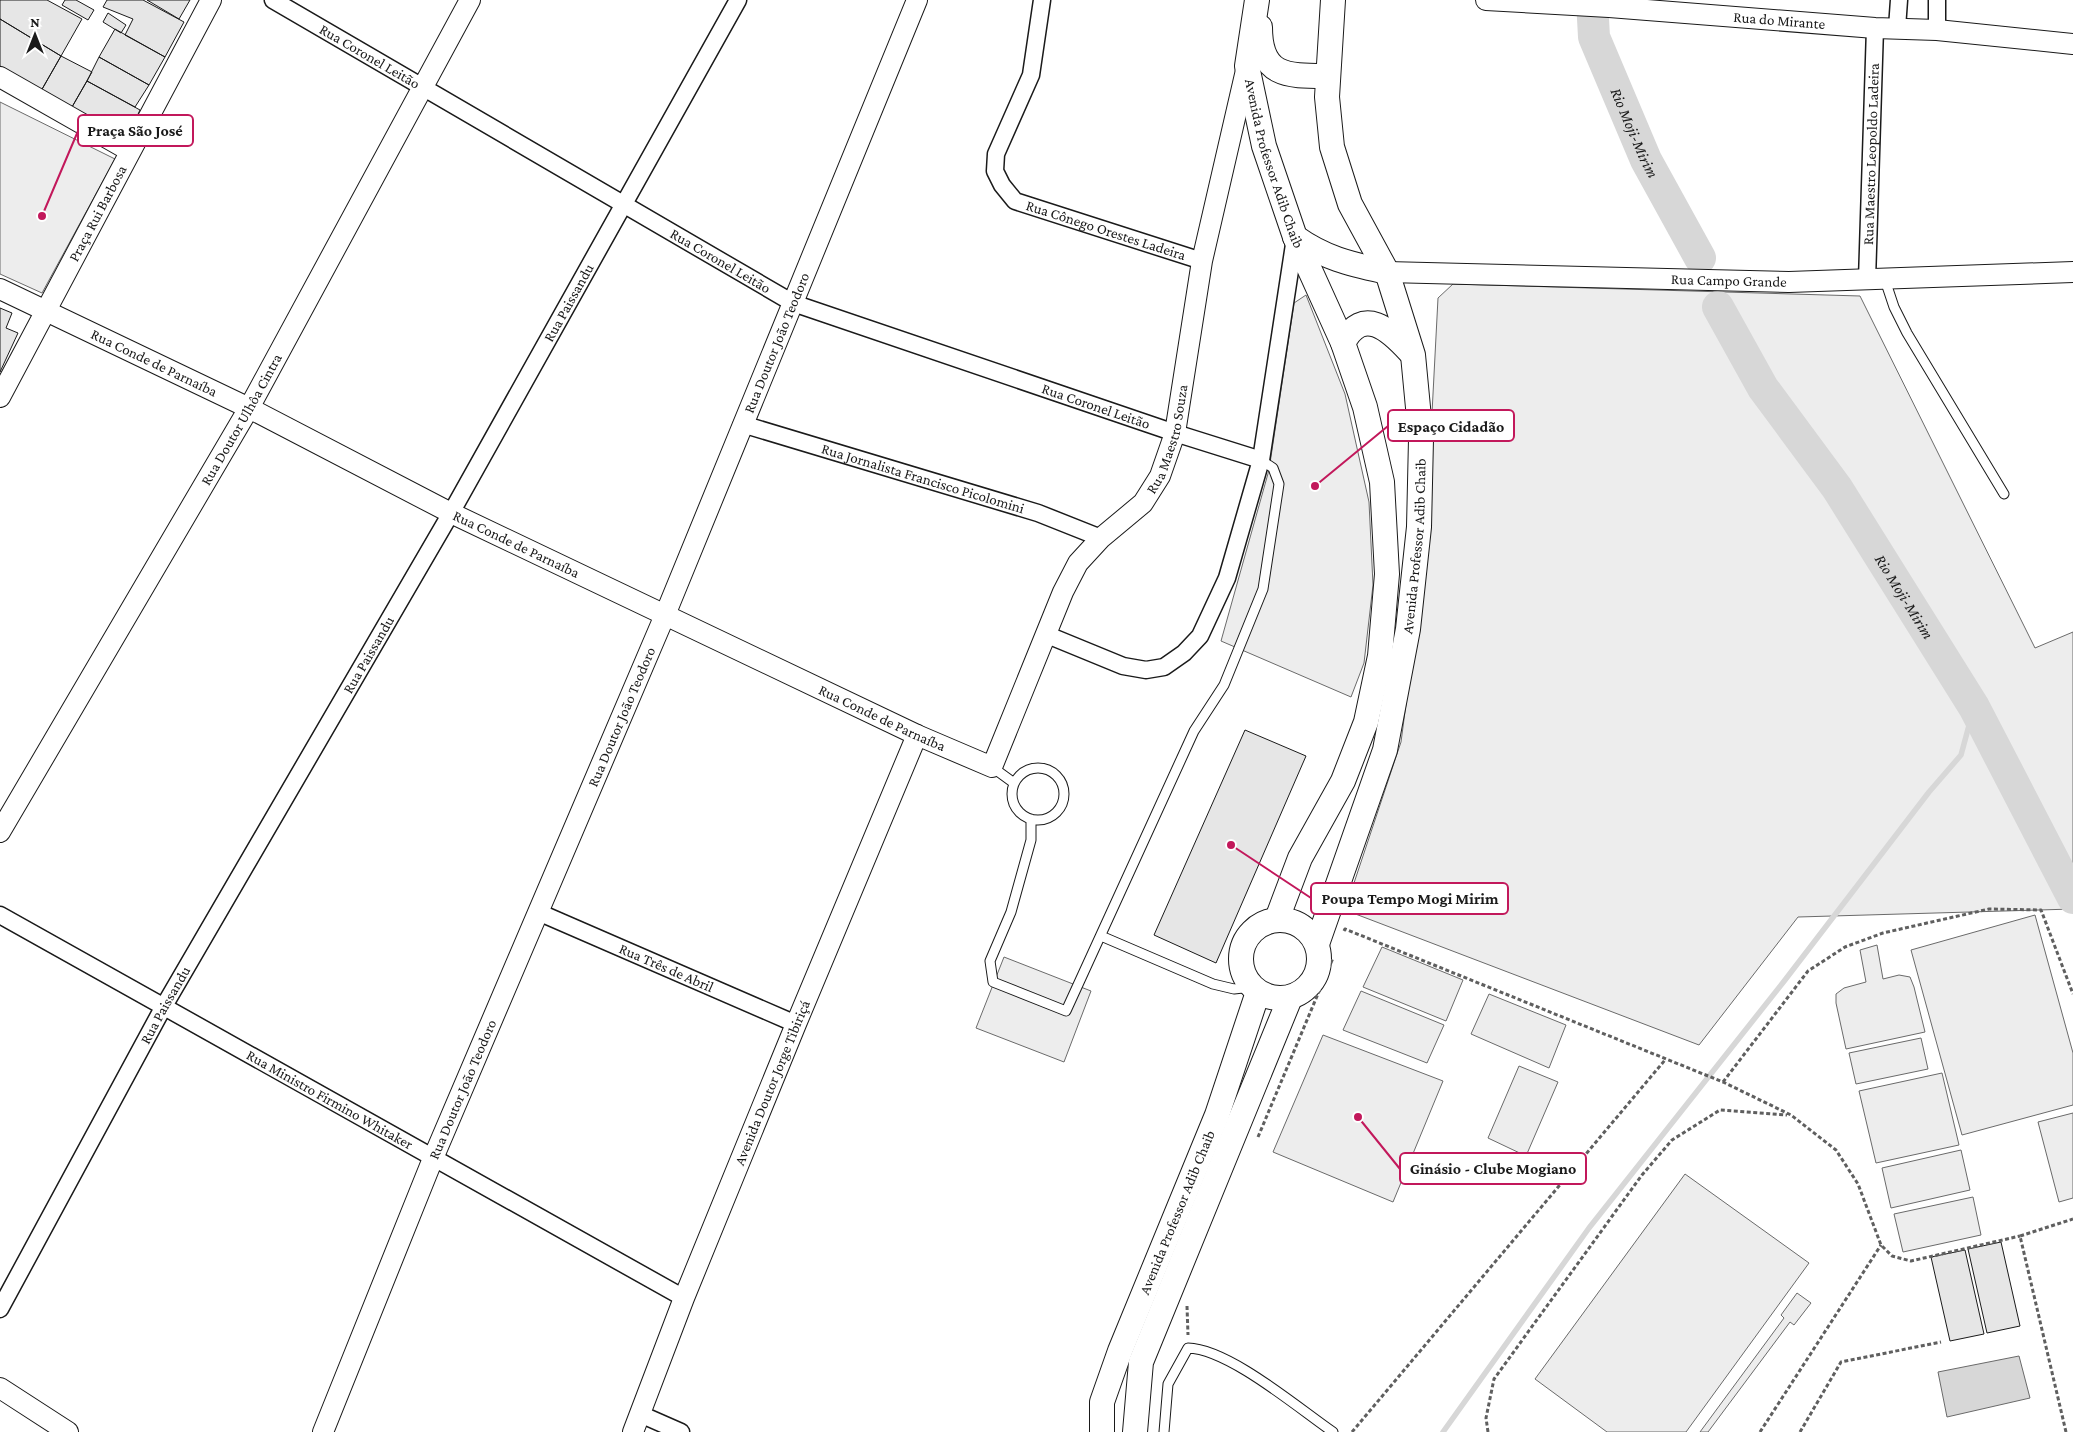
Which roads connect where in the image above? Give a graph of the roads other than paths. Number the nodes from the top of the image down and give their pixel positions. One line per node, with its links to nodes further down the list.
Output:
1 (211, 0): 21 (street)
2 (274, 0): 20 (street, Rua Coronel Leitão)
3 (470, 0): 20 (street, Rua Doutor Ulhôa Cintra)
4 (738, 0): 22 (street, Rua Paissandu)
5 (917, 0): 29 (street, Rua Doutor João Teodoro)
6 (1042, 0): 24 (street, Rua Cônego Orestes Ladeira)
7 (1259, 0): 17 (main road, Avenida Professor Adib Chaib); 18 (main road)
8 (1333, 0): 18 (main road, Avenida Professor Adib Chaib)
9 (1486, 0): 12 (street, Rua do Mirante)
10 (1899, 0): 13 (street)
11 (1937, 0): 14 (street)
12 (1875, 28): 13 (street, Rua do Mirante); 27 (street, Rua Maestro Leopoldo Ladeira)
13 (1897, 28): 14 (street, Rua do Mirante)
14 (1937, 30): 15 (street, Rua do Mirante)
15 (2073, 44): 16 (street)
16 (2073, 52)
17 (1246, 66): 23 (main road, Avenida Professor Adib Chaib); 24 (street, Rua Maestro Souza)
18 (1328, 76): 25 (main road, Avenida Professor Adib Chaib)
19 (0, 77): 21 (street, Praça Rui Barbosa)
20 (422, 87): 22 (street, Rua Coronel Leitão); 34 (street, Rua Doutor Ulhôa Cintra)
21 (130, 151): 30 (street, Praça Rui Barbosa)
22 (624, 203): 29 (street, Rua Coronel Leitão); 39 (street, Rua Paissandu)
23 (1295, 237): 25 (main road); 31 (main road, Avenida Professor Adib Chaib); 37 (street)
24 (1202, 260): 36 (street, Rua Maestro Souza)
25 (1387, 272): 27 (street, Rua Campo Grande); 32 (main road, Avenida Professor Adib Chaib)
26 (2073, 272): 27 (street, Rua Campo Grande)
27 (1876, 280): 38 (lane)
28 (0, 289): 30 (street)
29 (793, 303): 35 (street, Rua Doutor João Teodoro); 36 (street, Rua Coronel Leitão)
30 (46, 310): 33 (street, Praça Rui Barbosa); 34 (street, Rua Conde de Parnaíba)
31 (1343, 343): 32 (main road); 50 (main road, Avenida Professor Adib Chaib)
32 (1413, 355): 52 (main road, Avenida Professor Adib Chaib)
33 (0, 397)
34 (249, 408): 39 (street, Rua Conde de Parnaíba); 47 (street, Rua Doutor Ulhôa Cintra)
35 (742, 424): 40 (street, Rua Jornalista Francisco Picolomini); 41 (street, Rua Doutor João Teodoro)
36 (1176, 433): 37 (street, Rua Coronel Leitão); 40 (street, Rua Maestro Souza)
37 (1261, 460): 42 (street); 51 (lane)
38 (2004, 494)
39 (451, 513): 41 (street, Rua Conde de Parnaíba); 55 (street, Rua Paissandu)
40 (1101, 538): 42 (street, Rua Maestro Souza)
41 (665, 615): 43 (street, Rua Conde de Parnaíba); 48 (street, Rua Doutor João Teodoro)
42 (1045, 634): 44 (street, Rua Maestro Souza)
43 (917, 735): 44 (street, Rua Conde de Parnaíba); 56 (street, Avenida Doutor Jorge Tibiriçá)
44 (992, 768): 45 (lane)
45 (1014, 783): 46 (lane); 46 (lane)
46 (1031, 819): 51 (lane)
47 (0, 832)
48 (538, 912): 56 (street, Rua Três de Abril); 57 (street, Rua Doutor João Teodoro)
49 (0, 915): 55 (street, Rua Ministro Firmino Whitaker)
50 (1277, 919): 52 (main road); 53 (main road)
51 (1101, 936): 53 (lane)
52 (1325, 950): 54 (main road)
53 (1255, 990): 54 (main road); 65 (main road, Avenida Professor Adib Chaib)
54 (1290, 998): 66 (main road, Avenida Professor Adib Chaib)
55 (164, 1006): 57 (street, Rua Ministro Firmino Whitaker); 59 (street, Rua Paissandu)
56 (796, 1024): 58 (street, Avenida Doutor Jorge Tibiriçá)
57 (434, 1156): 58 (street, Rua Ministro Firmino Whitaker); 63 (street, Rua Doutor João Teodoro)
58 (684, 1298): 61 (street, Avenida Doutor Jorge Tibiriçá)
59 (0, 1309)
60 (0, 1388): 62 (street)
61 (636, 1423): 64 (street)
62 (68, 1432)
63 (323, 1432)
64 (681, 1432)
65 (1102, 1432)
66 (1135, 1432)
67 (1164, 1432): 68 (lane)
68 (1333, 1432)

